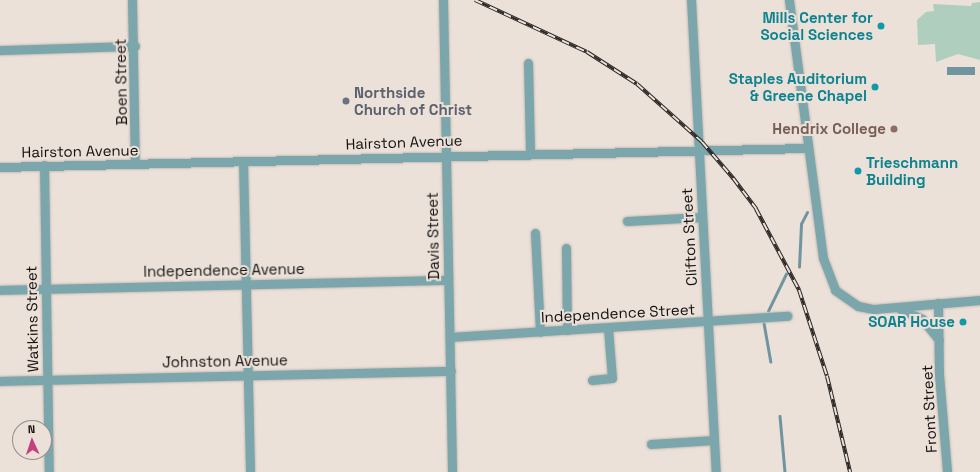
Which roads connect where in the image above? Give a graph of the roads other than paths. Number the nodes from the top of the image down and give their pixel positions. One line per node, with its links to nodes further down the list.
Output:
1 (132, 0): 5 (street, Boen Street)
2 (442, 0): 11 (street, Davis Street)
3 (691, 0): 9 (street, Clifton Street)
4 (789, 0): 8 (street)
5 (134, 46): 6 (street); 13 (street, Boen Street)
6 (0, 50)
7 (528, 63): 10 (street)
8 (808, 148): 9 (street, Hairston Avenue); 26 (street)
9 (698, 151): 10 (street, Hairston Avenue); 16 (street, Clifton Street)
10 (530, 154): 11 (street, Hairston Avenue)
11 (446, 155): 12 (street, Hairston Avenue); 20 (street, Davis Street)
12 (243, 161): 13 (street, Hairston Avenue); 21 (street)
13 (135, 164): 14 (street, Hairston Avenue)
14 (44, 165): 15 (street, Hairston Avenue); 22 (street, Watkins Street)
15 (0, 167)
16 (702, 217): 17 (street); 28 (street, Clifton Street)
17 (627, 221)
18 (536, 233): 31 (street)
19 (566, 248): 30 (street)
20 (448, 280): 21 (street, Independence Avenue); 32 (street, Davis Street)
21 (246, 284): 22 (street, Independence Avenue); 35 (street)
22 (45, 289): 23 (street, Independence Avenue); 36 (street, Watkins Street)
23 (0, 290)
24 (980, 300): 25 (street)
25 (938, 303): 26 (street); 33 (street, Front Street)
26 (895, 308): 33 (street, Front Street)
27 (787, 316): 28 (street, Independence Street)
28 (708, 322): 29 (street, Independence Street); 39 (street, Clifton Street)
29 (608, 328): 30 (street, Independence Street); 37 (street)
30 (567, 330): 31 (street, Independence Street)
31 (540, 332): 32 (street, Independence Street)
32 (450, 337): 34 (street, Davis Street)
33 (941, 344): 45 (street, Front Street)
34 (451, 370): 35 (street, Johnston Avenue); 43 (street, Davis Street)
35 (248, 374): 36 (street, Johnston Avenue); 42 (street)
36 (48, 380): 38 (street, Johnston Avenue); 41 (street, Watkins Street)
37 (592, 380)
38 (0, 381)
39 (714, 440): 40 (street); 44 (street, Clifton Street)
40 (651, 444)
41 (49, 472)
42 (250, 472)
43 (452, 472)
44 (716, 472)
45 (947, 472)

